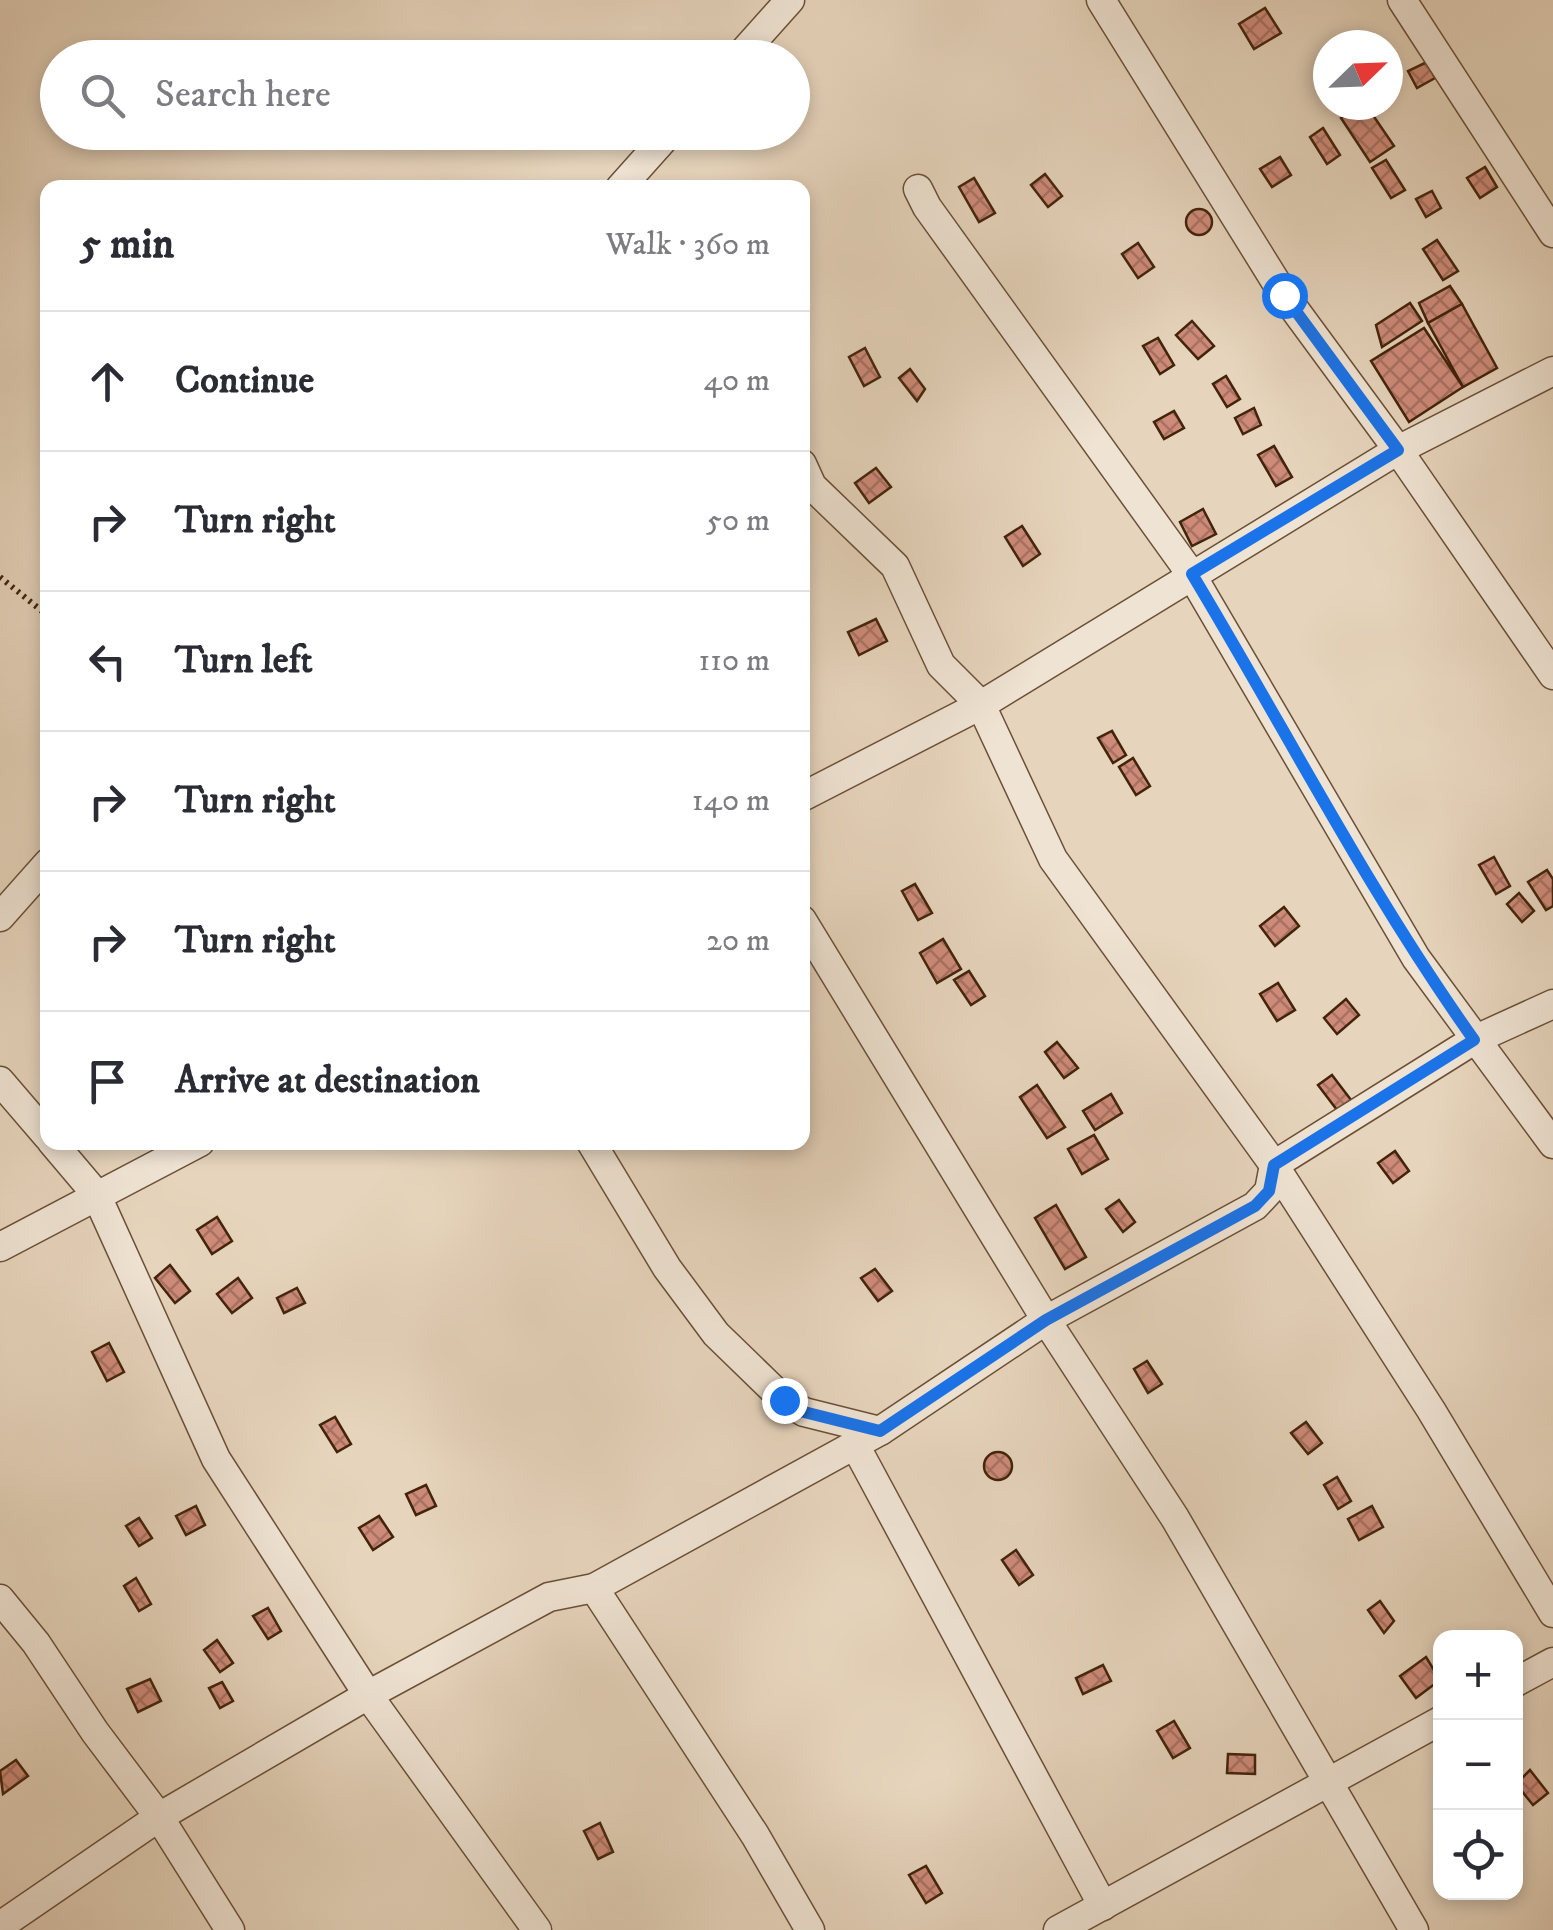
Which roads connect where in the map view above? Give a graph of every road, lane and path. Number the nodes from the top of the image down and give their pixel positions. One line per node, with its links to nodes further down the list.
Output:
1 (790, 0): 4 (street)
2 (1102, 0): 10 (street)
3 (1402, 0): 8 (street)
4 (754, 40)
5 (654, 150): 6 (street)
6 (627, 180)
7 (918, 189): 12 (street)
8 (1553, 233)
9 (1553, 371): 10 (street)
10 (1398, 450): 12 (street); 15 (street)
11 (810, 482): 16 (street)
12 (1192, 574): 16 (street); 22 (street)
13 (0, 577): 14 (path)
14 (40, 610)
15 (1553, 676)
16 (981, 706): 17 (street); 29 (street)
17 (810, 793)
18 (40, 872): 19 (street)
19 (0, 917)
20 (810, 933): 32 (street)
21 (1553, 1004): 22 (street)
22 (1474, 1040): 25 (street); 29 (street)
23 (0, 1080): 24 (street)
24 (40, 1127)
25 (1553, 1144)
26 (59, 1150): 30 (street)
27 (184, 1150): 30 (street)
28 (596, 1150): 33 (street)
29 (1274, 1165): 32 (street); 37 (street)
30 (96, 1194): 31 (street); 40 (street)
31 (0, 1246)
32 (1046, 1320): 33 (street); 42 (street)
33 (880, 1431): 34 (street)
34 (855, 1445): 35 (street); 44 (street)
35 (594, 1588): 40 (street); 48 (street)
36 (0, 1598): 43 (street)
37 (1553, 1613)
38 (1553, 1662): 39 (street)
39 (1523, 1678)
40 (368, 1695): 43 (street); 47 (street)
41 (1433, 1725): 42 (street)
42 (1329, 1780): 44 (street); 50 (street)
43 (159, 1817): 45 (street); 46 (street)
44 (1103, 1906): 49 (street)
45 (0, 1926)
46 (230, 1930)
47 (537, 1930)
48 (810, 1930)
49 (1058, 1930)
50 (1414, 1930)

